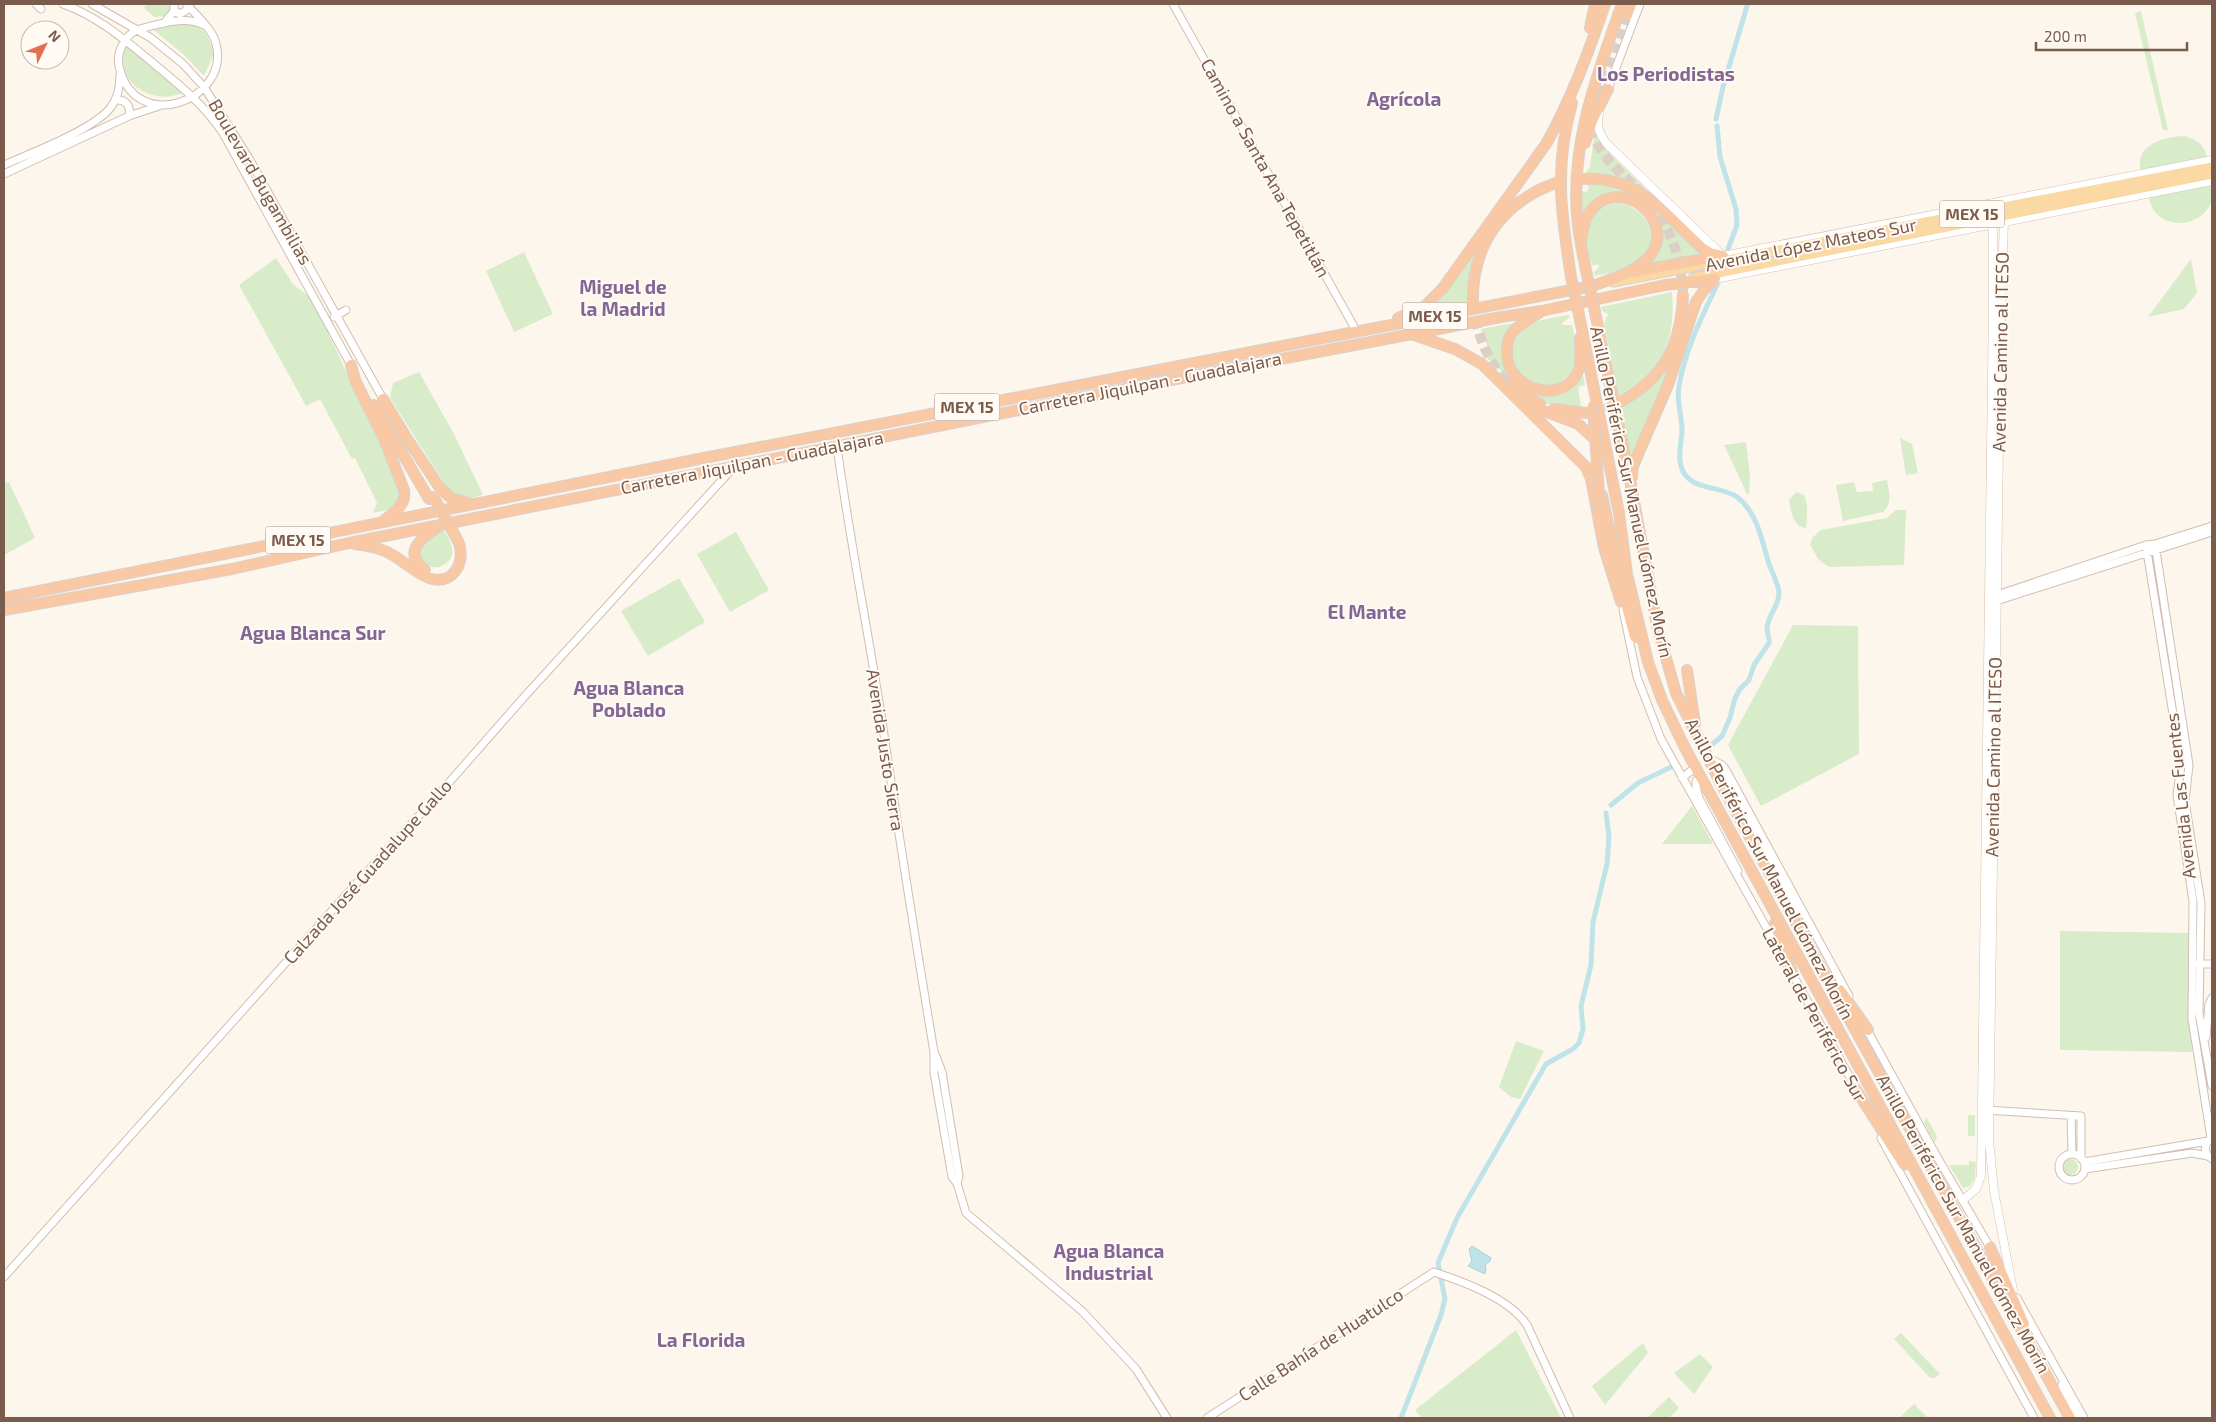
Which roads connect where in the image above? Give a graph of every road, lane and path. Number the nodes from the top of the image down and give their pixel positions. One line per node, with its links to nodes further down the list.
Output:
1 (63, 4): 15 (street, Boulevard Bugambilias)
2 (92, 4): 14 (street, Boulevard Bugambilias)
3 (187, 4): 10 (street); 13 (street)
4 (1172, 4): 49 (street, Camino a Santa Ana Tepetitlán)
5 (1595, 4): 16 (highway)
6 (1605, 4): 16 (highway)
7 (1622, 4): 25 (highway)
8 (1631, 4): 11 (highway)
9 (1640, 4): 19 (street)
10 (174, 7): 12 (street)
11 (1627, 15)
12 (163, 23): 13 (street); 14 (street)
13 (204, 25): 18 (street)
14 (136, 30): 15 (street); 18 (street, Boulevard Bugambilias)
15 (124, 40): 17 (street); 20 (street, Boulevard Bugambilias)
16 (1585, 58): 46 (highway, Anillo Periférico Sur Manuel Gómez Morín, bridge); 48 (highway)
17 (119, 67): 21 (street); 22 (street)
18 (204, 87): 20 (street); 47 (street, Boulevard Bugambilias)
19 (1608, 89): 25 (highway); 38 (main road)
20 (194, 97): 22 (street); 42 (street, Boulevard Bugambilias)
21 (116, 100): 23 (street); 26 (street)
22 (162, 105): 23 (street)
23 (129, 116): 28 (street)
24 (2212, 160): 33 (main road)
25 (1577, 163): 37 (highway, Anillo Periférico Sur Manuel Gómez Morín)
26 (4, 165)
27 (2212, 166): 34 (main road, Avenida López Mateos Sur / MEX 15)
28 (4, 174)
29 (2212, 174): 38 (main road, Avenida López Mateos Sur / MEX 15)
30 (1583, 179): 38 (highway)
31 (2212, 181): 35 (main road)
32 (1556, 183): 43 (highway)
33 (1974, 207): 34 (main road); 38 (main road)
34 (2006, 207): 38 (main road, Avenida López Mateos Sur / MEX 15)
35 (2004, 222): 36 (main road); 76 (main road, Avenida Camino al ITESO)
36 (1991, 224): 38 (main road); 77 (main road, Avenida Camino al ITESO)
37 (1581, 242): 39 (highway); 61 (highway, Anillo Periférico Sur Manuel Gómez Morín, bridge)
38 (1724, 265): 39 (highway); 40 (main road, Avenida López Mateos Sur / MEX 15); 45 (highway, MEX 15); 61 (highway)
39 (1626, 273): 40 (highway)
40 (1592, 286): 44 (highway, Avenida López Mateos Sur / MEX 15)
41 (1683, 295): 56 (highway)
42 (316, 301): 47 (street); 53 (street, Boulevard Bugambilias)
43 (1473, 304)
44 (1497, 305): 48 (highway, Carretera Jiquilpan - Guadalajara / MEX 15)
45 (1542, 311): 46 (highway); 51 (highway, Carretera Jiquilpan - Guadalajara / MEX 15)
46 (1579, 315): 52 (highway, Anillo Periférico Sur Manuel Gómez Morín)
47 (337, 316): 50 (street, Boulevard Bugambilias); 50 (street)
48 (1374, 327): 49 (highway, Carretera Jiquilpan - Guadalajara / MEX 15)
49 (1357, 332): 63 (highway, Carretera Jiquilpan - Guadalajara / MEX 15)
50 (347, 334): 54 (street, Boulevard Bugambilias)
51 (1410, 334): 55 (highway); 57 (highway); 59 (highway, Carretera Jiquilpan - Guadalajara / MEX 15)
52 (1587, 346): 57 (highway); 74 (highway, Anillo Periférico Sur Manuel Gómez Morín)
53 (351, 365): 62 (highway); 64 (highway)
54 (383, 399): 62 (highway); 63 (highway)
55 (1519, 399): 74 (highway); 78 (highway)
56 (1620, 402)
57 (1590, 409): 78 (highway, bridge)
58 (1545, 421): 74 (highway)
59 (837, 447): 60 (highway, Carretera Jiquilpan - Guadalajara / MEX 15); 112 (street, Avenida Justo Sierra)
60 (734, 467): 65 (highway, Carretera Jiquilpan - Guadalajara / MEX 15); 108 (street, Calzada José Guadalupe Gallo)
61 (1631, 485): 66 (highway, Anillo Periférico Sur Manuel Gómez Morín)
62 (431, 498): 69 (highway, bridge)
63 (479, 504): 64 (highway, Carretera Jiquilpan - Guadalajara / MEX 15)
64 (381, 523): 75 (highway, Carretera Jiquilpan - Guadalajara / MEX 15)
65 (442, 524): 69 (highway); 70 (highway, Carretera Jiquilpan - Guadalajara / MEX 15)
66 (1638, 526): 73 (highway); 81 (highway, Anillo Periférico Sur Manuel Gómez Morín)
67 (2212, 526): 71 (street)
68 (2212, 532): 71 (street)
69 (456, 542): 70 (highway)
70 (349, 543): 79 (highway, Carretera Jiquilpan - Guadalajara / MEX 15)
71 (2156, 547): 72 (street); 91 (street, Avenida Las Fuentes)
72 (2146, 548): 76 (street); 91 (street, Avenida Las Fuentes)
73 (1647, 549)
74 (1623, 575): 78 (highway); 87 (highway, Anillo Periférico Sur Manuel Gómez Morín)
75 (4, 598)
76 (1997, 598): 77 (street); 99 (main road, Avenida Camino al ITESO)
77 (1989, 601): 99 (main road, Avenida Camino al ITESO)
78 (1621, 602): 85 (street, Lateral de Periférico Sur)
79 (4, 610)
80 (1687, 670): 81 (highway)
81 (1698, 740): 89 (highway, Anillo Periférico Sur Manuel Gómez Morín)
82 (1712, 760): 90 (street)
83 (1692, 770): 85 (street)
84 (1719, 771): 90 (street)
85 (1682, 778): 88 (street, Lateral de Periférico Sur)
86 (1696, 781): 88 (street)
87 (1767, 899): 93 (highway); 106 (highway, Anillo Periférico Sur Manuel Gómez Morín)
88 (1750, 900): 93 (street, Lateral de Periférico Sur)
89 (1800, 930): 95 (highway); 110 (highway, Anillo Periférico Sur Manuel Gómez Morín)
90 (1820, 941): 95 (street)
91 (2197, 964): 92 (street); 96 (street, Avenida Las Fuentes); 101 (street, Avenida Las Fuentes)
92 (2212, 964)
93 (1792, 972): 98 (street, Lateral de Periférico Sur)
94 (2212, 998): 96 (street)
95 (1868, 1030): 105 (street)
96 (2205, 1047): 97 (street, Avenida Las Fuentes)
97 (2212, 1086)
98 (1855, 1088): 106 (highway); 115 (street, Lateral de Periférico Sur)
99 (1986, 1110): 100 (street); 105 (main road, Avenida Camino al ITESO); 109 (main road, Avenida Camino al ITESO)
100 (2071, 1116): 102 (street); 104 (street)
101 (2210, 1138): 103 (street, Avenida Las Fuentes); 104 (street)
102 (2072, 1154): 104 (street); 104 (street)
103 (2210, 1157): 104 (street)
104 (2083, 1163)
105 (1963, 1200): 107 (street)
106 (1947, 1232): 116 (highway, Anillo Periférico Sur Manuel Gómez Morín)
107 (1990, 1247): 109 (street); 110 (highway)
108 (4, 1277)
109 (2014, 1290): 111 (street)
110 (2046, 1373): 117 (highway, Anillo Periférico Sur Manuel Gómez Morín)
111 (2059, 1374): 118 (street); 119 (street)
112 (1166, 1418)
113 (1207, 1418): 114 (street, Calle Bahía de Huatulco)
114 (1570, 1418)
115 (2034, 1418)
116 (2050, 1418)
117 (2070, 1418)
118 (2077, 1418)
119 (2084, 1418)

